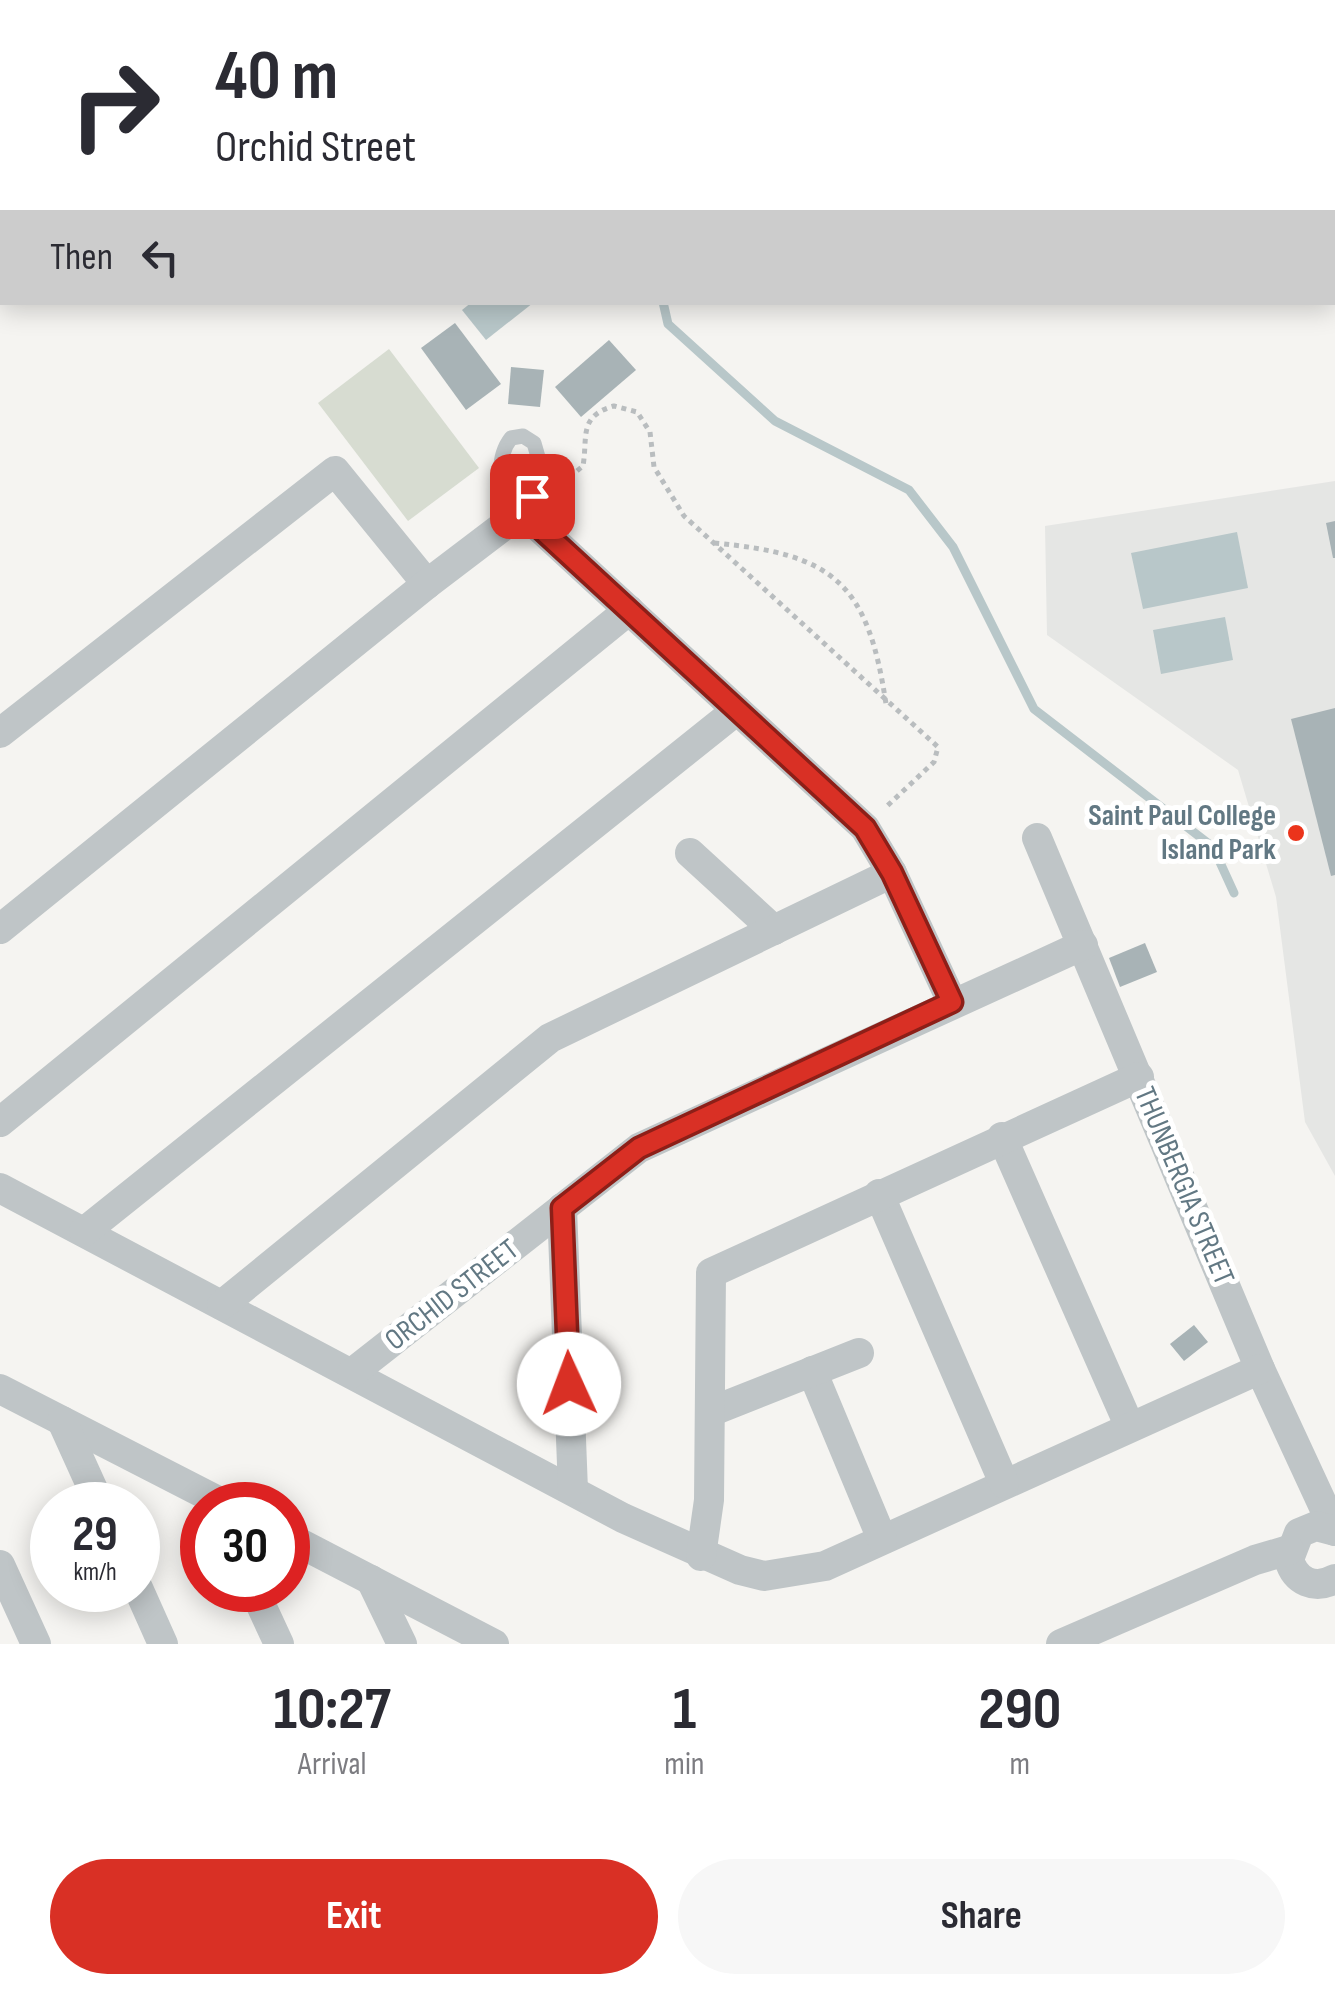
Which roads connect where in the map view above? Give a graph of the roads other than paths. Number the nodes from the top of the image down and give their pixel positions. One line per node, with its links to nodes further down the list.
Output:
1 (427, 584): 2 (street); 4 (street); 8 (street)
2 (628, 610): 3 (street); 13 (street)
3 (737, 710): 7 (street); 18 (street)
4 (0, 733)
5 (1037, 838): 10 (street, THUNBERGIA STREET)
6 (690, 853): 9 (street)
7 (892, 873): 9 (street); 11 (street)
8 (0, 929)
9 (774, 930): 19 (street)
10 (1082, 944): 11 (street, ORCHID STREET); 12 (street, THUNBERGIA STREET)
11 (952, 1002): 17 (street, ORCHID STREET)
12 (1139, 1077): 14 (street); 21 (street, THUNBERGIA STREET)
13 (0, 1122)
14 (1002, 1137): 16 (street); 27 (street)
15 (0, 1188): 18 (street)
16 (879, 1194): 25 (street); 30 (street)
17 (562, 1208): 23 (street, ORCHID STREET); 31 (street)
18 (84, 1232): 19 (street)
19 (222, 1305): 23 (street)
20 (859, 1353): 22 (street)
21 (1260, 1369): 27 (street); 32 (street, THUNBERGIA STREET)
22 (812, 1371): 25 (street); 33 (street)
23 (352, 1373): 31 (street)
24 (0, 1388): 26 (street)
25 (710, 1412): 36 (street)
26 (62, 1421): 28 (street); 29 (street)
27 (1129, 1425): 30 (street)
28 (90, 1482)
29 (180, 1483)
30 (1004, 1483): 33 (street)
31 (573, 1490): 36 (street)
32 (1335, 1531): 35 (street)
33 (882, 1540): 36 (street)
34 (310, 1548): 38 (street)
35 (1289, 1550): 39 (street); 42 (street)
36 (701, 1556)
37 (0, 1565): 43 (street)
38 (371, 1580): 46 (street); 47 (street)
39 (1335, 1580)
40 (149, 1612): 44 (street)
41 (264, 1612): 45 (street)
42 (1081, 1642)
43 (36, 1644)
44 (163, 1644)
45 (279, 1644)
46 (402, 1644)
47 (494, 1644)

